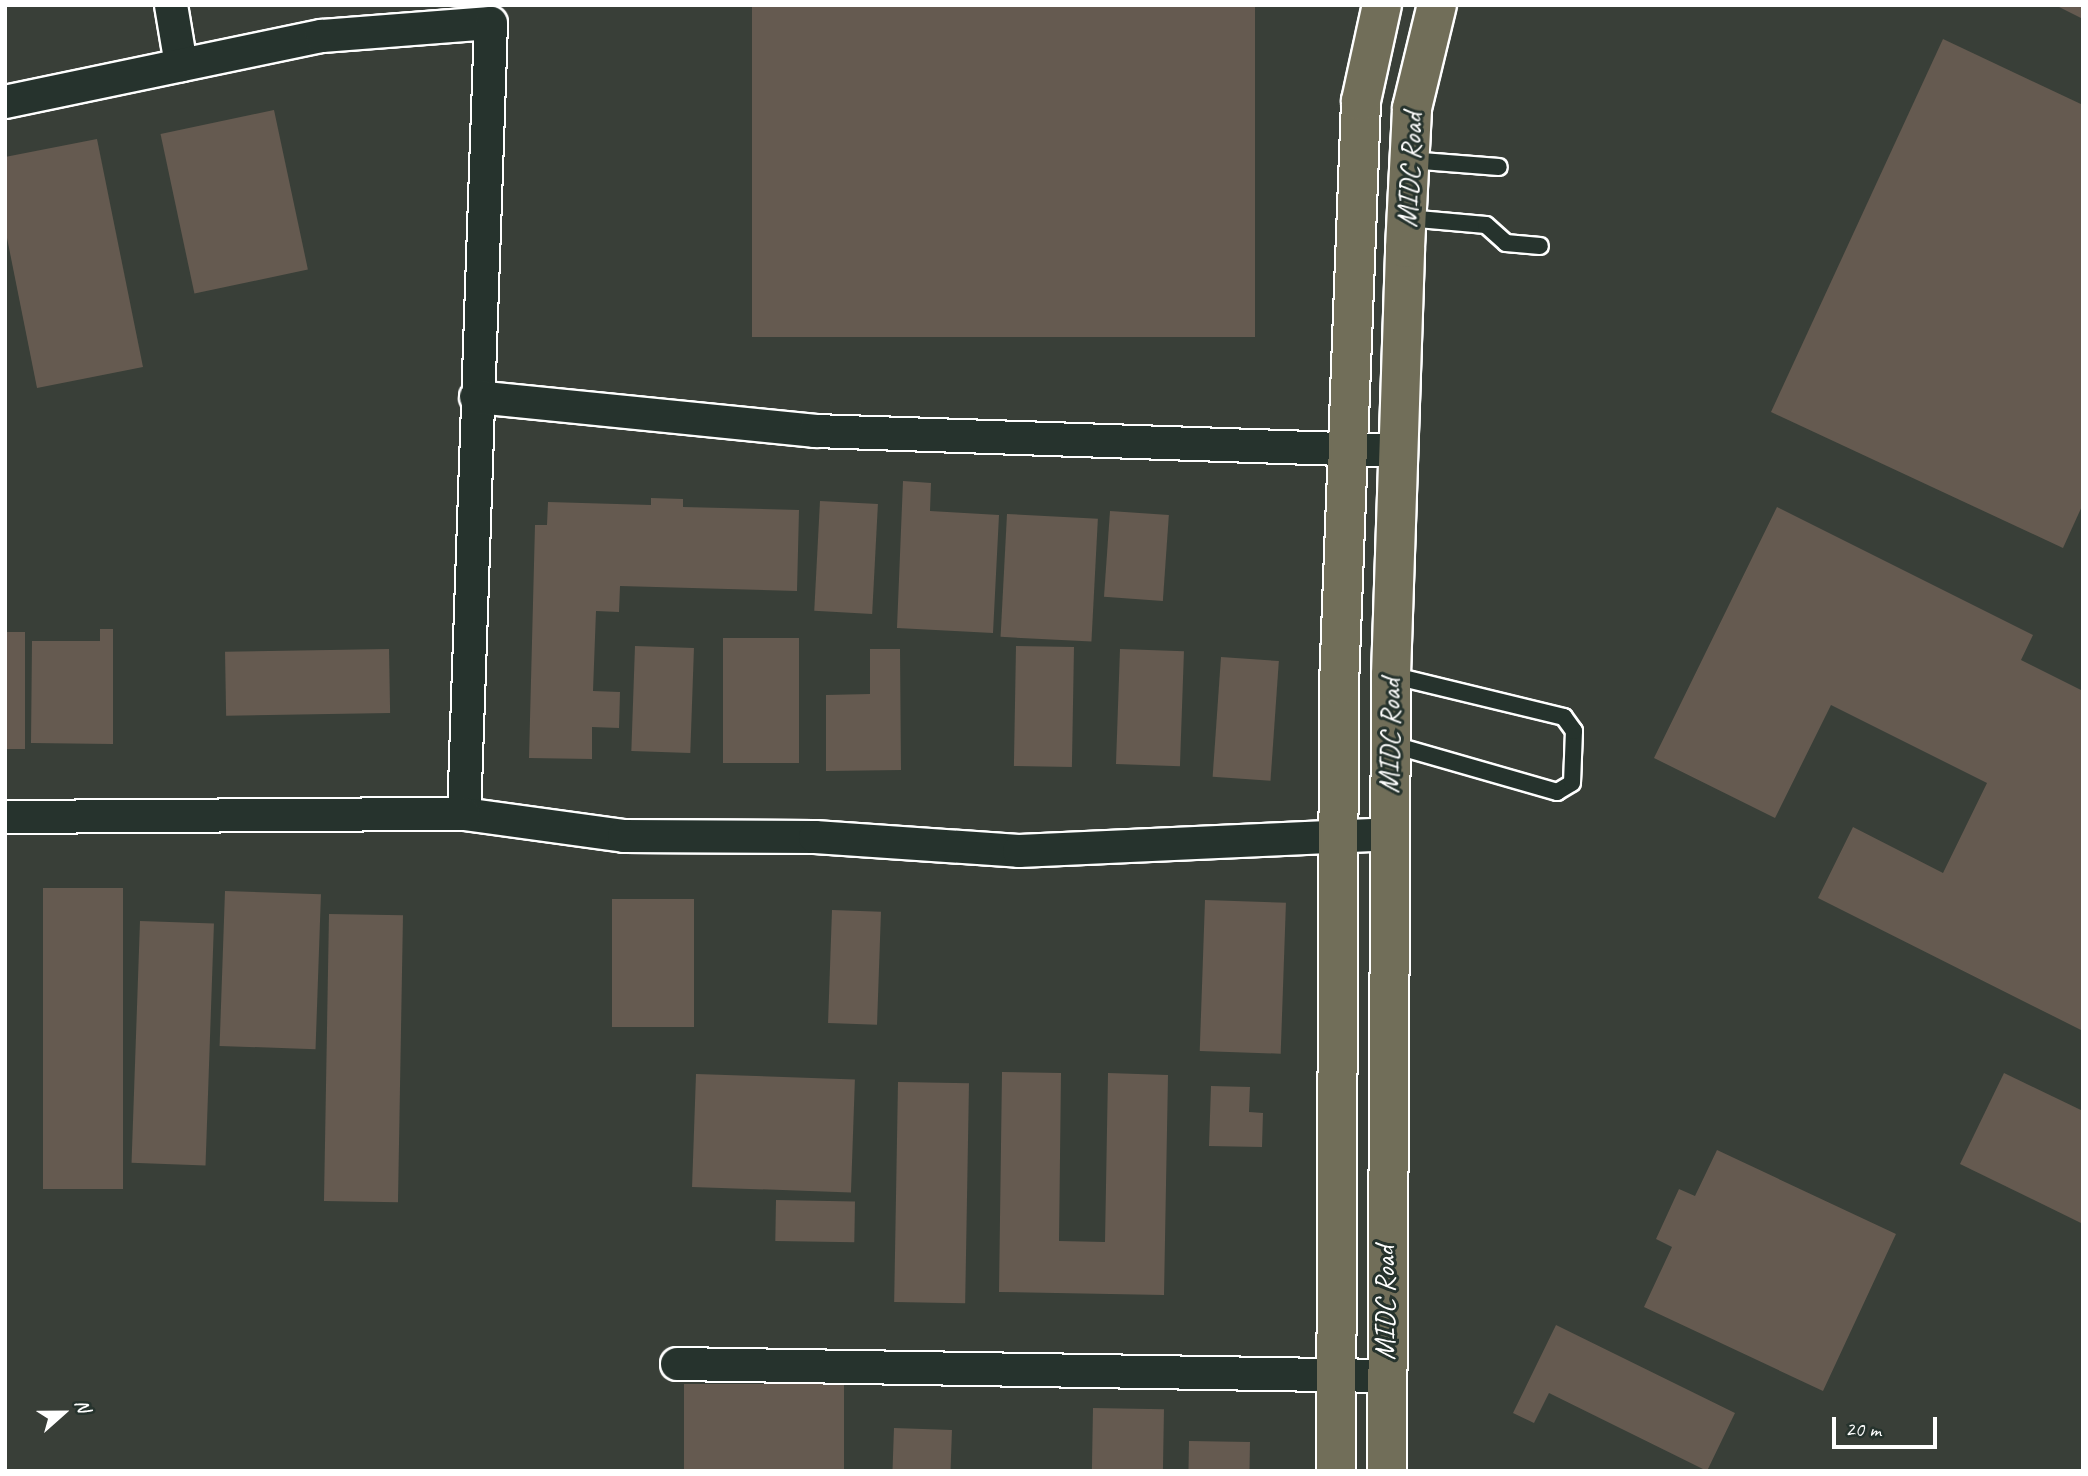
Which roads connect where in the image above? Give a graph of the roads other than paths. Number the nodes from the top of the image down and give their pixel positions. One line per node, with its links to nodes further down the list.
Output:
1 (171, 5): 5 (street)
2 (1382, 5): 12 (main road, MIDC Road)
3 (1437, 5): 7 (main road, MIDC Road)
4 (490, 14): 5 (street); 11 (street)
5 (181, 65): 6 (street)
6 (5, 102)
7 (1409, 160): 8 (lane); 9 (main road, MIDC Road)
8 (1499, 167)
9 (1407, 218): 10 (lane); 13 (main road, MIDC Road)
10 (1539, 246)
11 (476, 397): 12 (street); 16 (street)
12 (1348, 450): 13 (street); 19 (main road, MIDC Road)
13 (1400, 451): 14 (main road, MIDC Road)
14 (1391, 675): 15 (main road, MIDC Road); 15 (lane)
15 (1390, 744): 18 (main road, MIDC Road)
16 (464, 814): 17 (street); 19 (street)
17 (5, 817)
18 (1389, 834): 19 (street); 22 (main road, MIDC Road)
19 (1337, 836): 21 (main road, MIDC Road)
20 (677, 1364): 21 (street)
21 (1334, 1375): 22 (street); 23 (main road, MIDC Road)
22 (1385, 1376): 24 (main road, MIDC Road)
23 (1336, 1471)
24 (1387, 1471)

